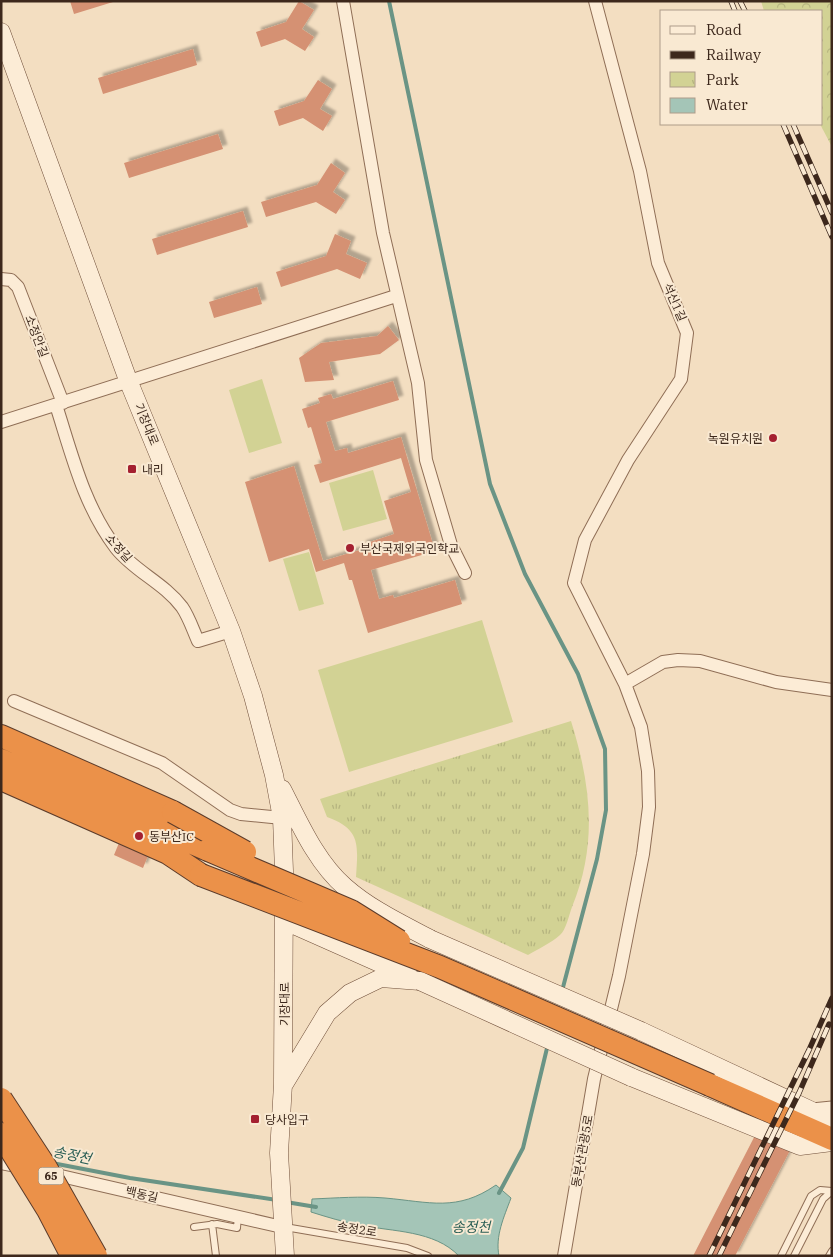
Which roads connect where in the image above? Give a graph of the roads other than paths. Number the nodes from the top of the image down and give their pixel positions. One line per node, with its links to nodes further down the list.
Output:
1 (343, 1): 5 (street)
2 (595, 1): 10 (street, 석산1길)
3 (1, 32): 6 (main road, 기장대로)
4 (1, 279): 7 (street, 소정안길)
5 (396, 296): 6 (street); 9 (street)
6 (128, 380): 7 (street); 11 (main road, 기장대로)
7 (59, 404): 8 (street); 11 (street, 소정길)
8 (1, 422)
9 (465, 574)
10 (574, 583): 12 (street, 동부산관광5로)
11 (231, 631): 17 (main road, 기장대로)
12 (625, 684): 13 (street); 47 (street, 동부산관광5로)
13 (832, 690)
14 (14, 701): 20 (street)
15 (1, 736): 23 (highway, bridge)
16 (1, 760): 23 (highway, bridge)
17 (274, 775): 20 (main road, 기장대로); 25 (main road)
18 (1, 779): 22 (highway)
19 (1, 795): 22 (highway)
20 (282, 818): 21 (main road, 기장대로)
21 (284, 871): 24 (main road, 기장대로); 25 (main road)
22 (200, 875): 26 (highway, bridge)
23 (351, 911): 26 (highway, bridge)
24 (285, 921): 27 (main road); 28 (main road, 기장대로)
25 (430, 939): 31 (main road, bridge)
26 (440, 967): 34 (highway, bridge)
27 (420, 981): 28 (main road); 34 (main road, bridge)
28 (283, 1084): 39 (main road, 기장대로)
29 (1, 1099): 43 (highway, 65, bridge)
30 (832, 1109): 31 (street)
31 (812, 1111): 33 (main road)
32 (1, 1134): 42 (highway, 65, bridge)
33 (832, 1134)
34 (832, 1141)
35 (1, 1163): 37 (street, 백동길)
36 (832, 1191): 48 (lane); 49 (lane)
37 (238, 1216): 38 (lane); 39 (street, 백동길)
38 (212, 1224): 40 (lane); 44 (lane)
39 (282, 1224): 45 (main road, 기장대로); 46 (lane, 송정2로)
40 (194, 1227)
41 (832, 1251): 50 (lane)
42 (72, 1256)
43 (96, 1256)
44 (216, 1256)
45 (285, 1256)
46 (428, 1256)
47 (564, 1256)
48 (781, 1256)
49 (794, 1256)
50 (829, 1256)

